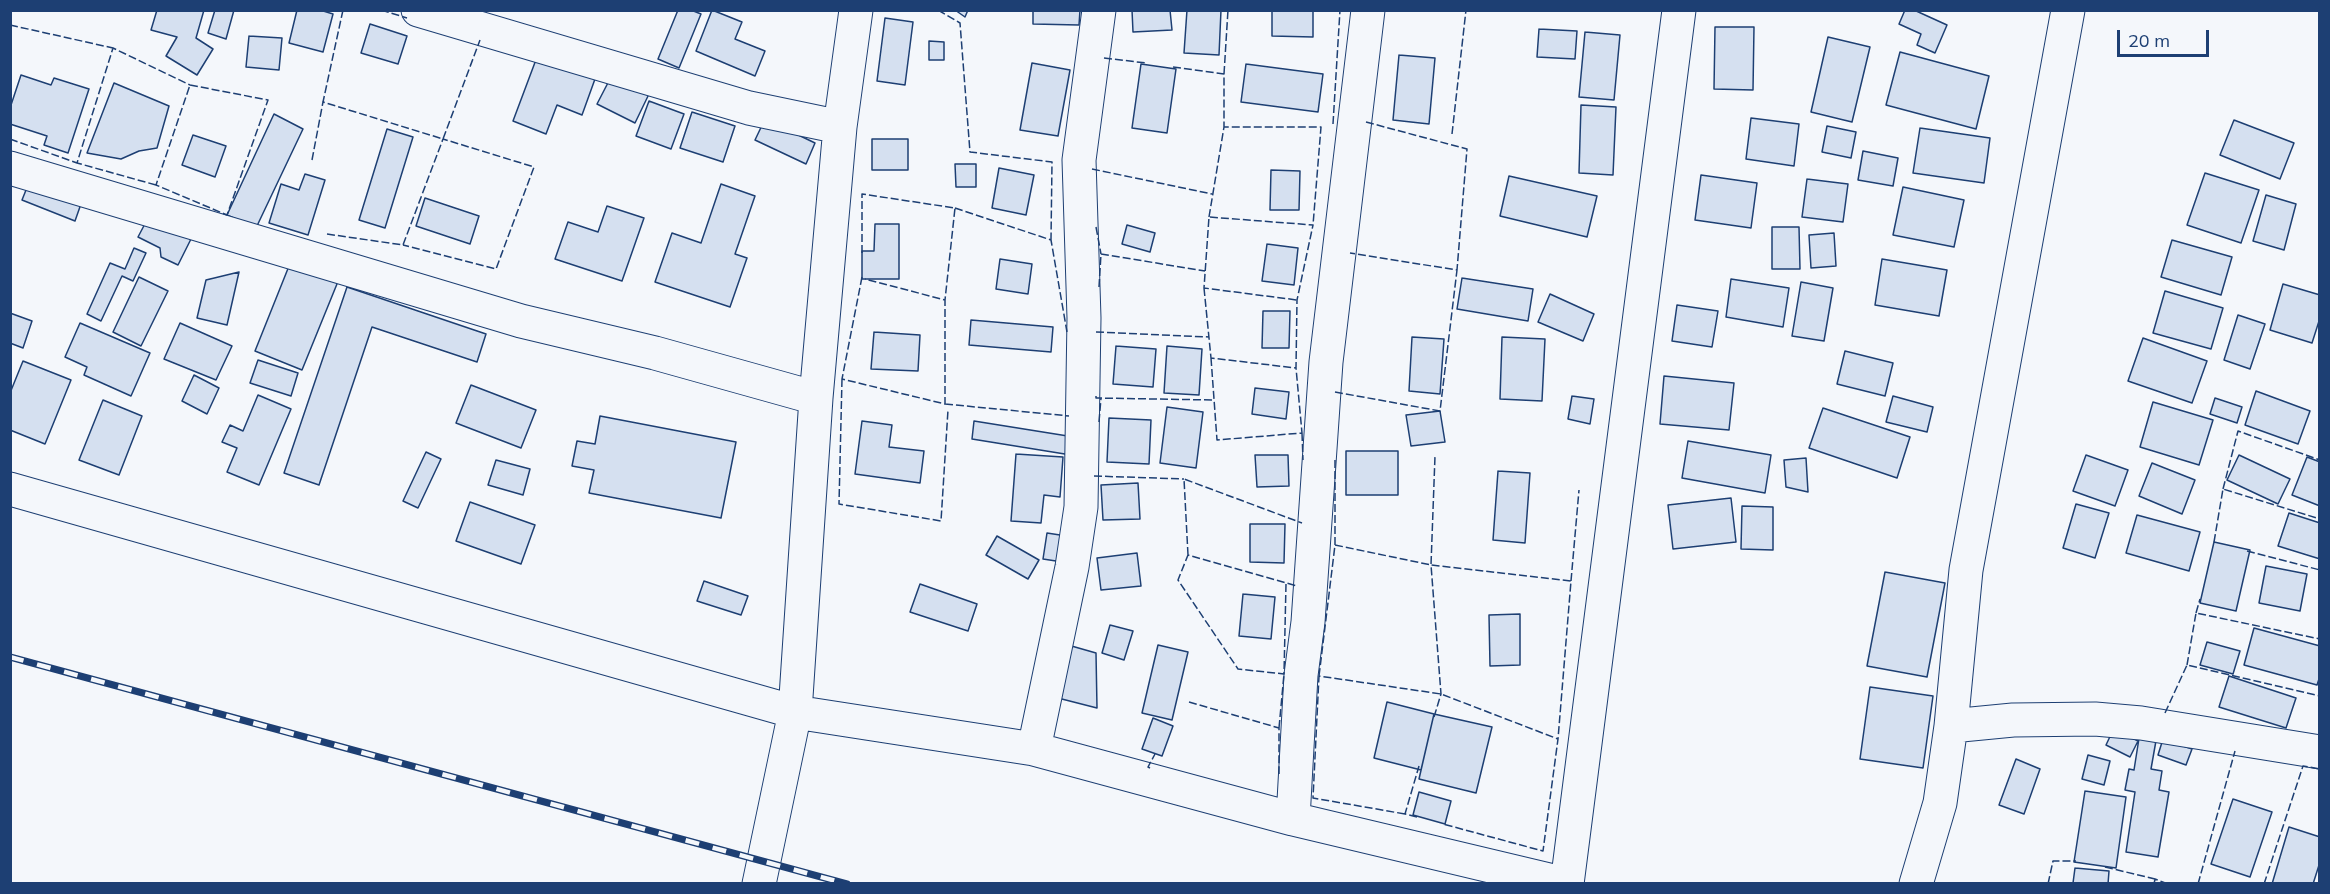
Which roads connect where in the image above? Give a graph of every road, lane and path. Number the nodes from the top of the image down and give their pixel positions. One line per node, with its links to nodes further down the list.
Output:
1 (418, 10): 7 (street)
2 (856, 10): 7 (street)
3 (1099, 10): 13 (street)
4 (1368, 10): 15 (street)
5 (1679, 10): 17 (street)
6 (2068, 10): 12 (street)
7 (840, 127): 9 (street)
8 (10, 168): 9 (street)
9 (816, 398): 11 (street)
10 (10, 489): 11 (street)
11 (795, 712): 13 (street); 16 (street)
12 (1951, 726): 14 (street); 18 (street)
13 (1034, 749): 15 (street)
14 (2319, 752)
15 (1293, 819): 17 (street)
16 (759, 884)
17 (1567, 884)
18 (1916, 884)

